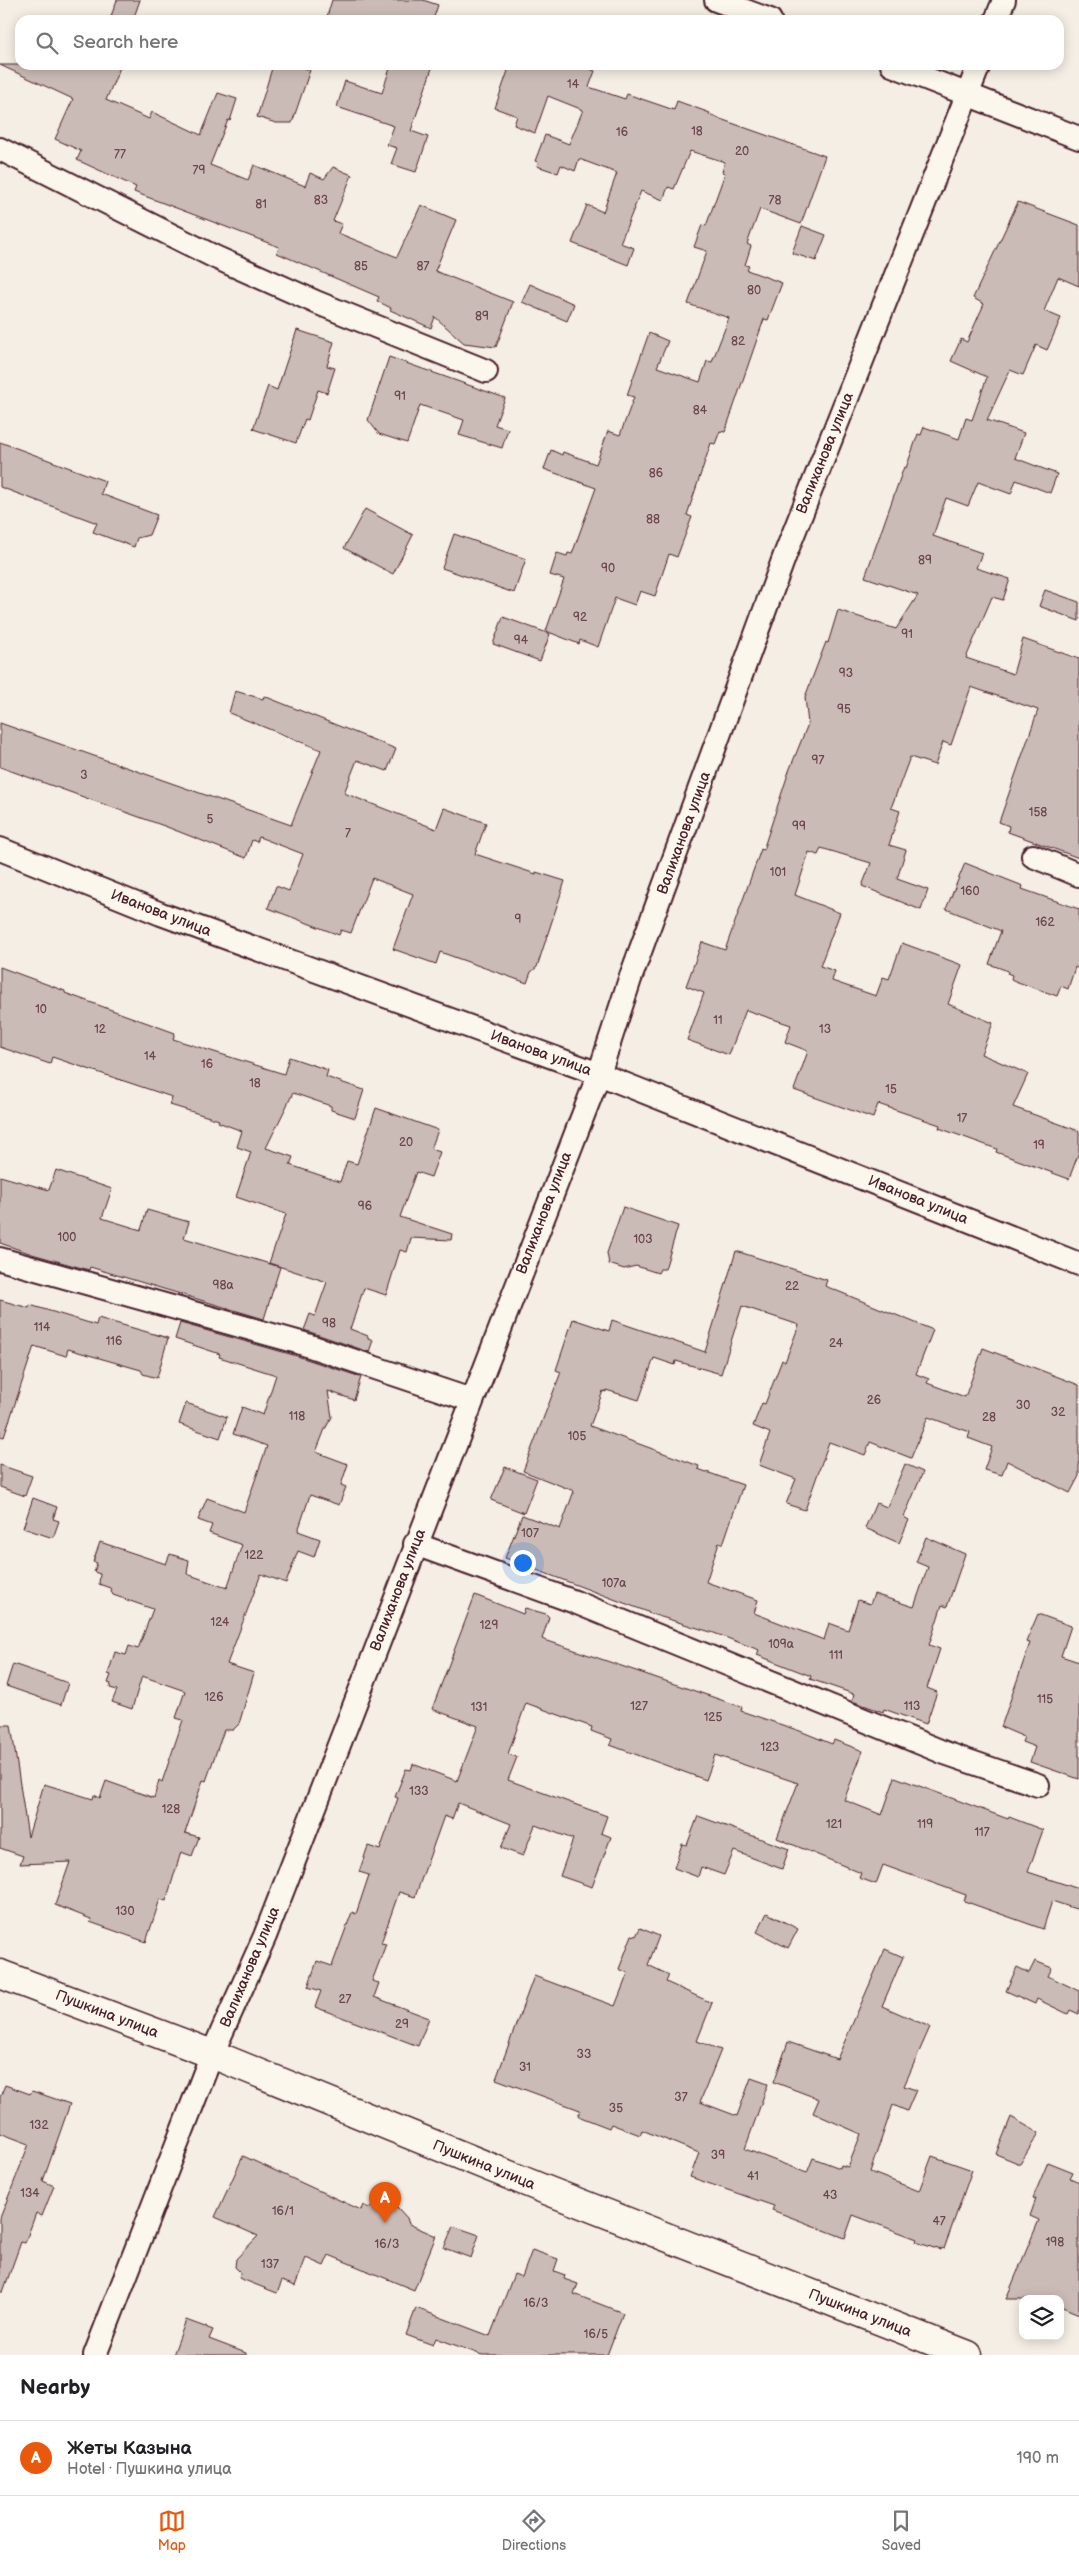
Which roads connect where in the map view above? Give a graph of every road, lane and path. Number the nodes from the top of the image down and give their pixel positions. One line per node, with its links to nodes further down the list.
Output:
1 (716, 0): 3 (street)
2 (1004, 0): 4 (street)
3 (756, 15)
4 (998, 15)
5 (906, 70): 7 (street)
6 (977, 70): 7 (street, Валиханова улица)
7 (968, 93): 8 (street); 14 (street, Валиханова улица)
8 (1079, 138)
9 (0, 150): 10 (street)
10 (486, 371)
11 (0, 849): 14 (street, Иванова улица)
12 (1033, 856): 13 (street)
13 (1079, 875)
14 (598, 1074): 16 (street, Иванова улица); 17 (street, Валиханова улица)
15 (0, 1259): 17 (street)
16 (1079, 1264)
17 (471, 1400): 18 (street, Валиханова улица)
18 (415, 1544): 19 (street); 21 (street, Валиханова улица)
19 (1038, 1784)
20 (0, 1974): 21 (street, Пушкина улица)
21 (212, 2054): 22 (street, Валиханова улица); 23 (street, Пушкина улица)
22 (95, 2355)
23 (968, 2355)

